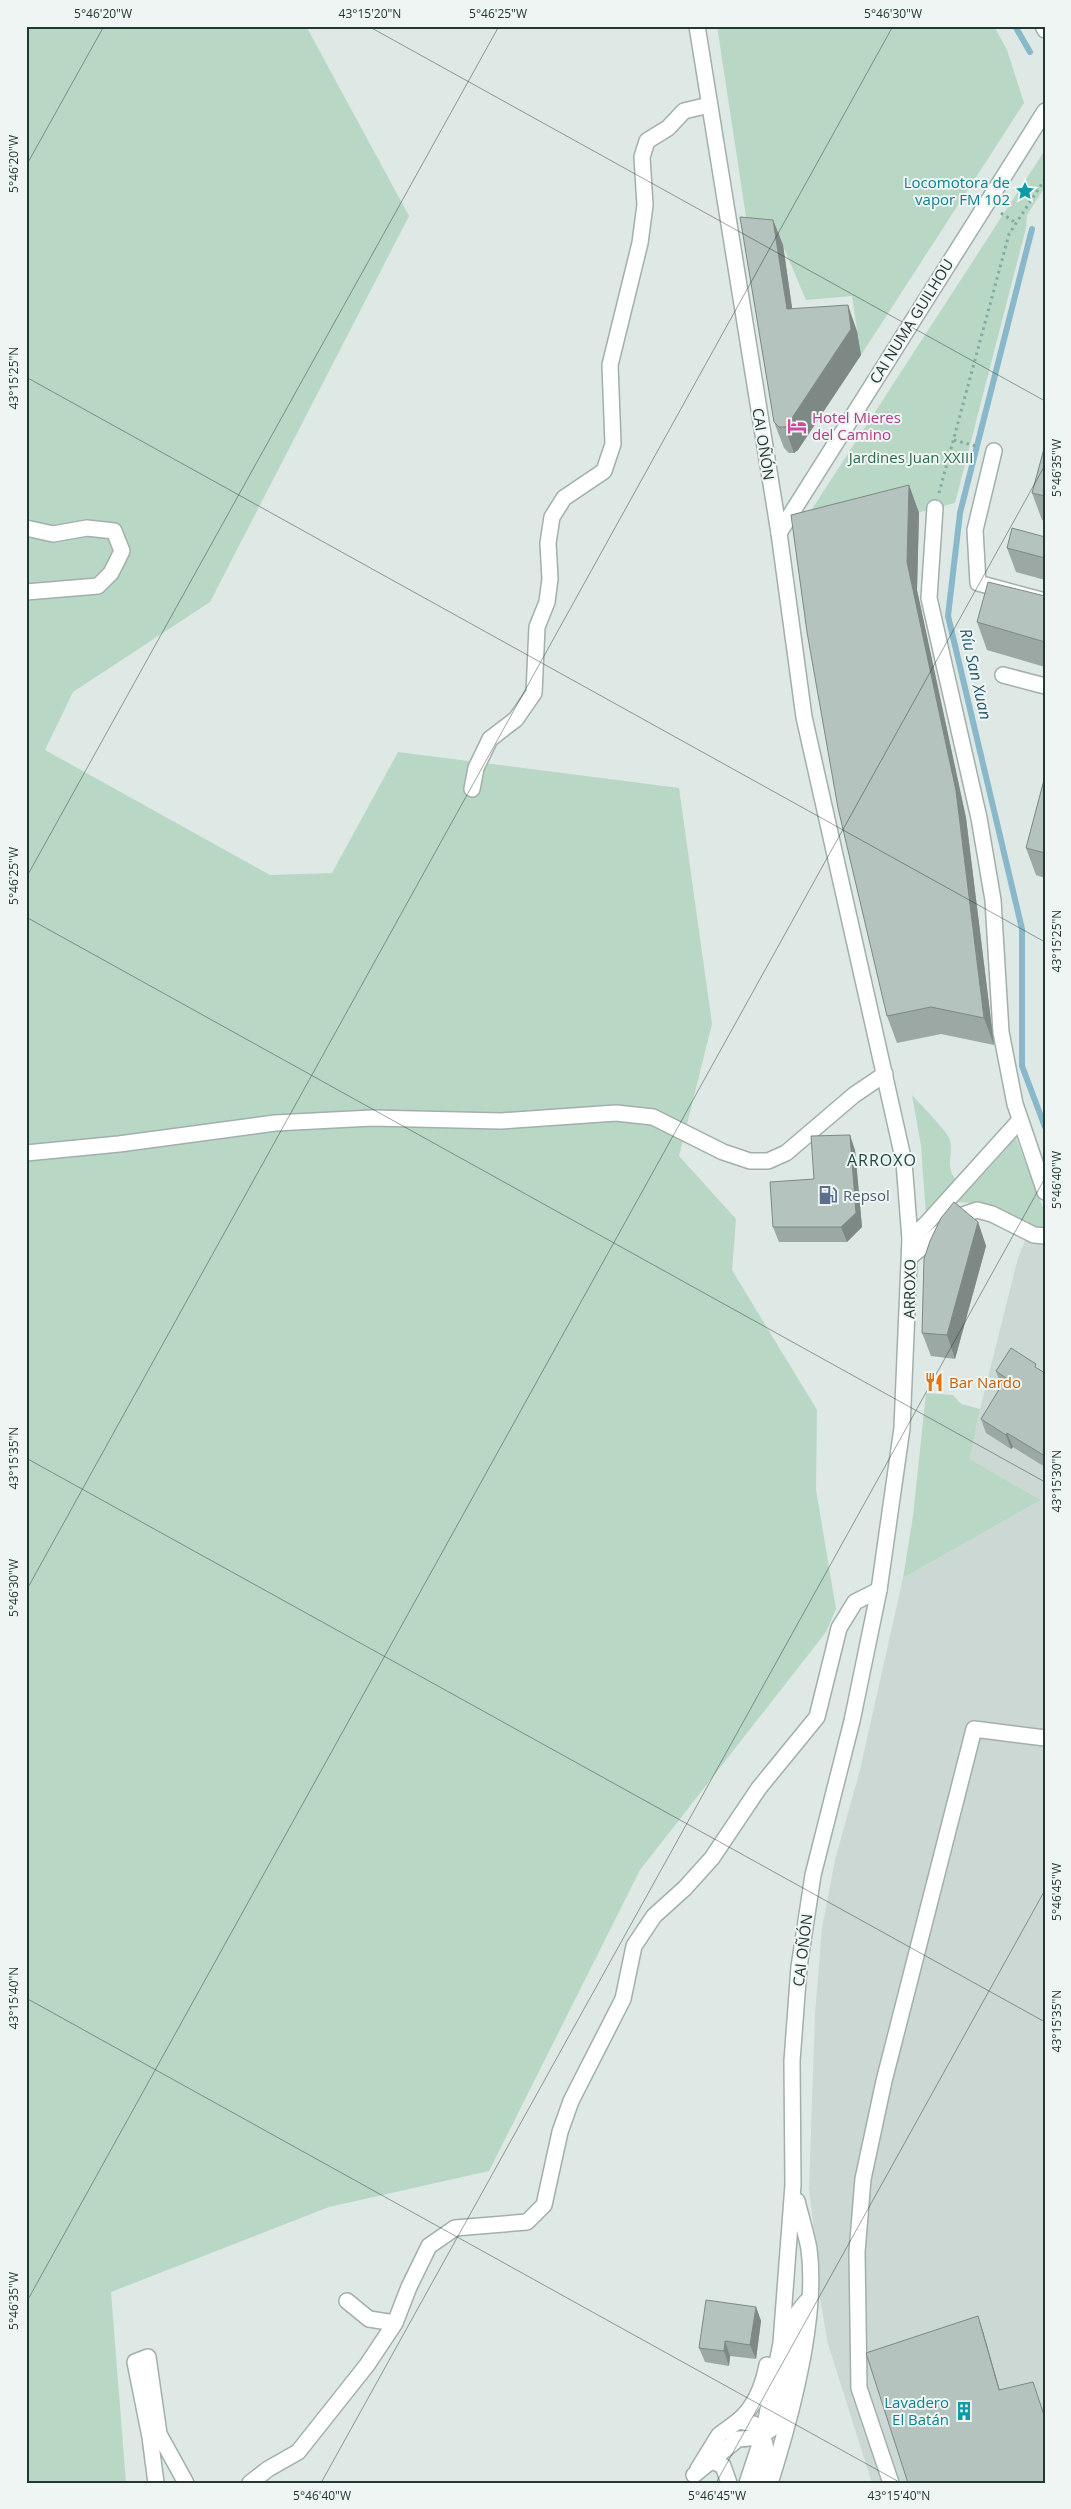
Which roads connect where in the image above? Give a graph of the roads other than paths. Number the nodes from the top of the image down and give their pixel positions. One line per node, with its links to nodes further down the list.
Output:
1 (697, 26): 4 (street, CAI OÑÓN)
2 (1043, 26): 3 (street)
3 (1045, 30)
4 (709, 105): 9 (street, CAI OÑÓN); 14 (street)
5 (1045, 111): 9 (street, CAI NUMA GUILHOU)
6 (994, 451): 11 (street)
7 (935, 508): 17 (street)
8 (26, 528): 10 (street)
9 (779, 533): 15 (street, CAI OÑÓN)
10 (26, 592)
11 (1045, 601)
12 (1003, 675): 13 (street)
13 (1045, 686)
14 (472, 789)
15 (835, 861): 16 (street, ARROXO)
16 (885, 1074): 18 (street); 21 (street, ARROXO)
17 (1020, 1120): 19 (street); 21 (street)
18 (26, 1153)
19 (1045, 1192)
20 (1045, 1236): 22 (street)
21 (910, 1239): 22 (street, ARROXO)
22 (910, 1257): 23 (street, ARROXO)
23 (879, 1590): 24 (street, ARROXO); 30 (street)
24 (852, 1721): 26 (street, CAI OÑÓN)
25 (1045, 1738): 42 (street)
26 (794, 2185): 27 (street); 28 (street)
27 (789, 2249): 31 (street); 32 (street)
28 (810, 2298): 32 (street); 41 (street)
29 (347, 2301): 30 (street)
30 (396, 2322): 37 (street)
31 (738, 2421): 32 (street); 34 (street)
32 (763, 2435): 33 (street); 39 (street); 40 (street)
33 (712, 2460): 34 (street); 38 (street)
34 (692, 2479)
35 (156, 2483): 36 (street)
36 (186, 2483)
37 (250, 2483)
38 (730, 2483)
39 (747, 2483)
40 (758, 2483)
41 (770, 2483)
42 (891, 2483)

